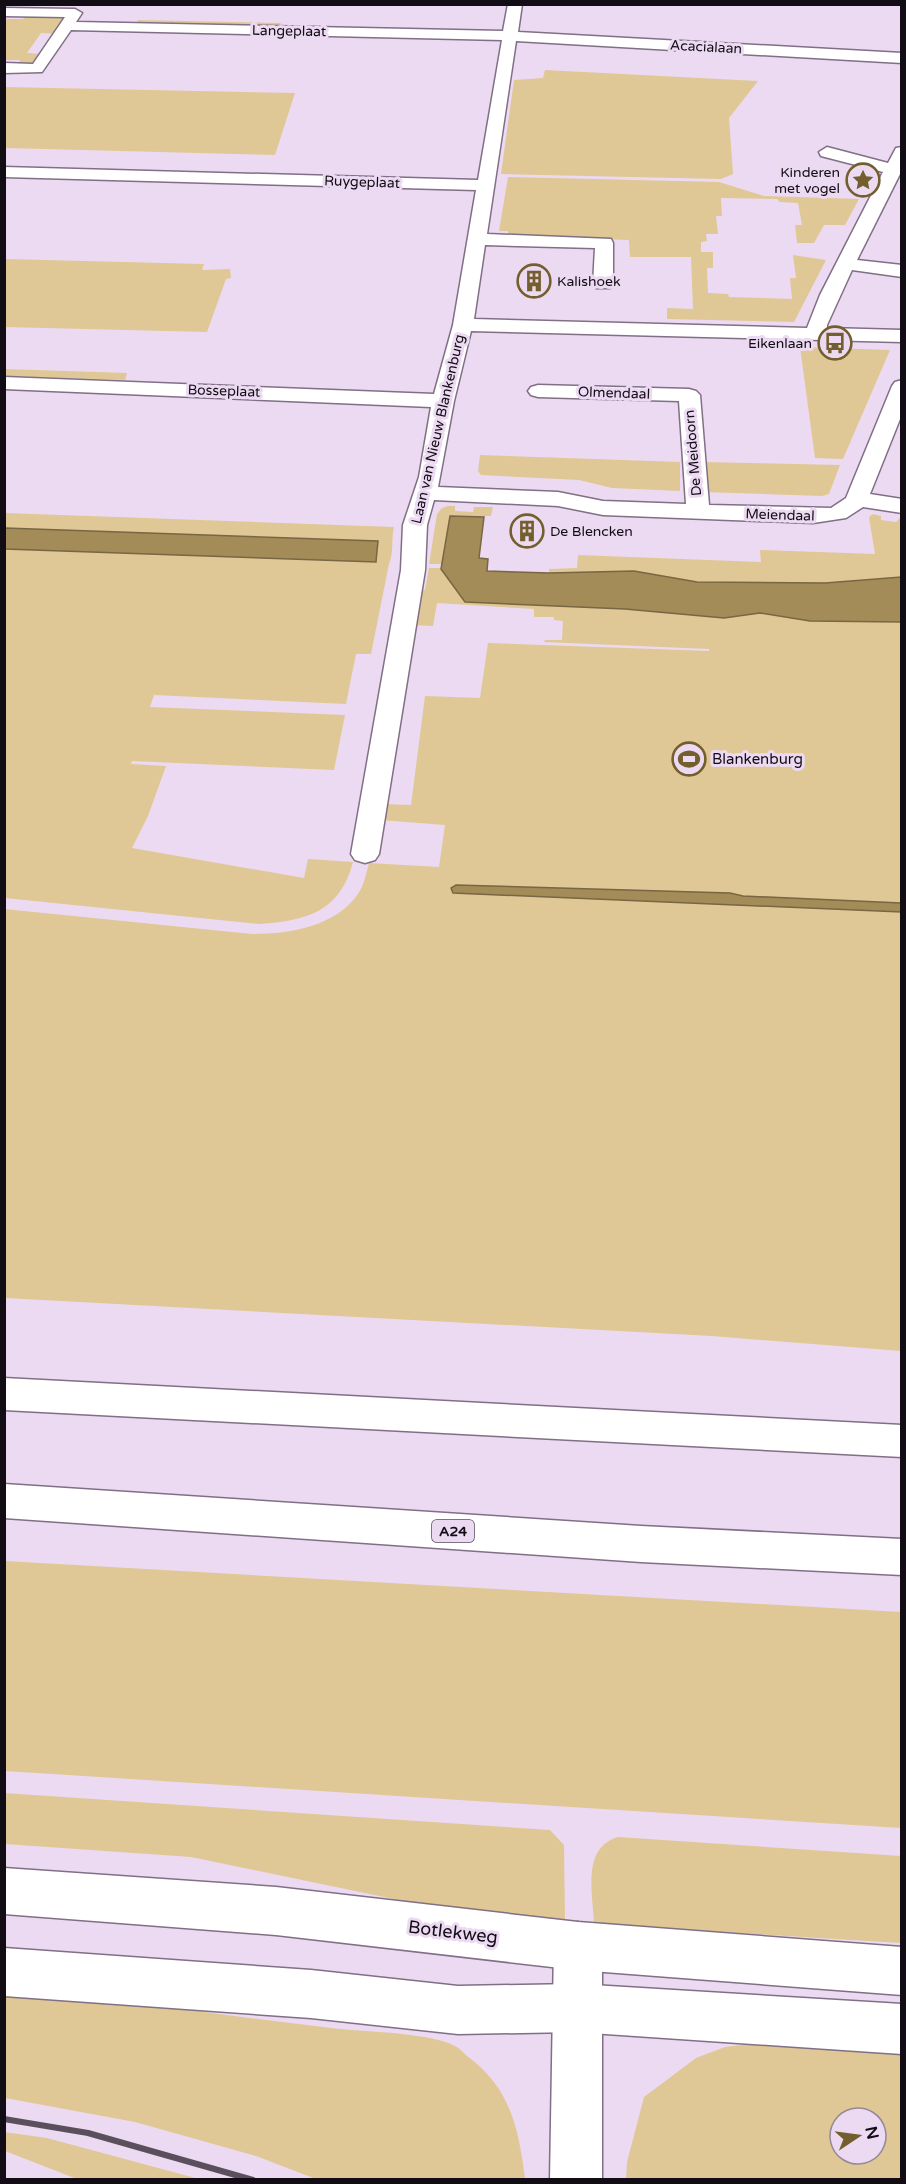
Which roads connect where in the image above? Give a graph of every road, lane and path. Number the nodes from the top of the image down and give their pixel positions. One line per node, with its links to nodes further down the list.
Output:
1 (515, 4): 4 (main road, Laan van Nieuw Blankenburg)
2 (4, 12): 3 (main road)
3 (68, 26): 4 (main road, Langeplaat); 6 (main road)
4 (510, 36): 5 (main road, Acacialaan); 14 (main road, Laan van Nieuw Blankenburg)
5 (902, 58)
6 (4, 68)
7 (827, 152): 10 (main road)
8 (40, 156): 12 (main road)
9 (245, 161): 13 (main road)
10 (896, 169): 16 (main road)
11 (4, 172): 12 (main road, Ruygeplaat)
12 (30, 173): 13 (main road, Ruygeplaat)
13 (238, 179): 14 (main road, Ruygeplaat)
14 (486, 185): 15 (main road, Laan van Nieuw Blankenburg)
15 (477, 239): 18 (main road); 19 (main road, Laan van Nieuw Blankenburg)
16 (845, 264): 17 (main road); 20 (main road)
17 (902, 271)
18 (603, 284)
19 (463, 325): 20 (main road); 26 (main road, Laan van Nieuw Blankenburg)
20 (817, 334): 21 (main road)
21 (902, 336)
22 (4, 383): 26 (main road, Bosseplaat)
23 (902, 386): 27 (main road)
24 (538, 391): 25 (main road, Olmendaal)
25 (689, 395): 31 (main road, De Meidoorn)
26 (442, 400): 28 (main road, Laan van Nieuw Blankenburg)
27 (892, 434): 29 (main road)
28 (424, 493): 31 (main road, Meiendaal); 32 (main road, Laan van Nieuw Blankenburg)
29 (857, 499): 30 (main road); 31 (main road, Meiendaal)
30 (902, 506)
31 (698, 512)
32 (365, 854)
33 (4, 1394): 34 (main road)
34 (902, 1441)
35 (4, 1501): 36 (main road, A24)
36 (902, 1557)
37 (4, 1891): 38 (main road, Botlekweg)
38 (578, 1946): 39 (main road, Botlekweg); 41 (main road)
39 (902, 1971)
40 (4, 1972): 41 (main road)
41 (576, 2008): 42 (main road); 43 (main road)
42 (902, 2029)
43 (576, 2180)

